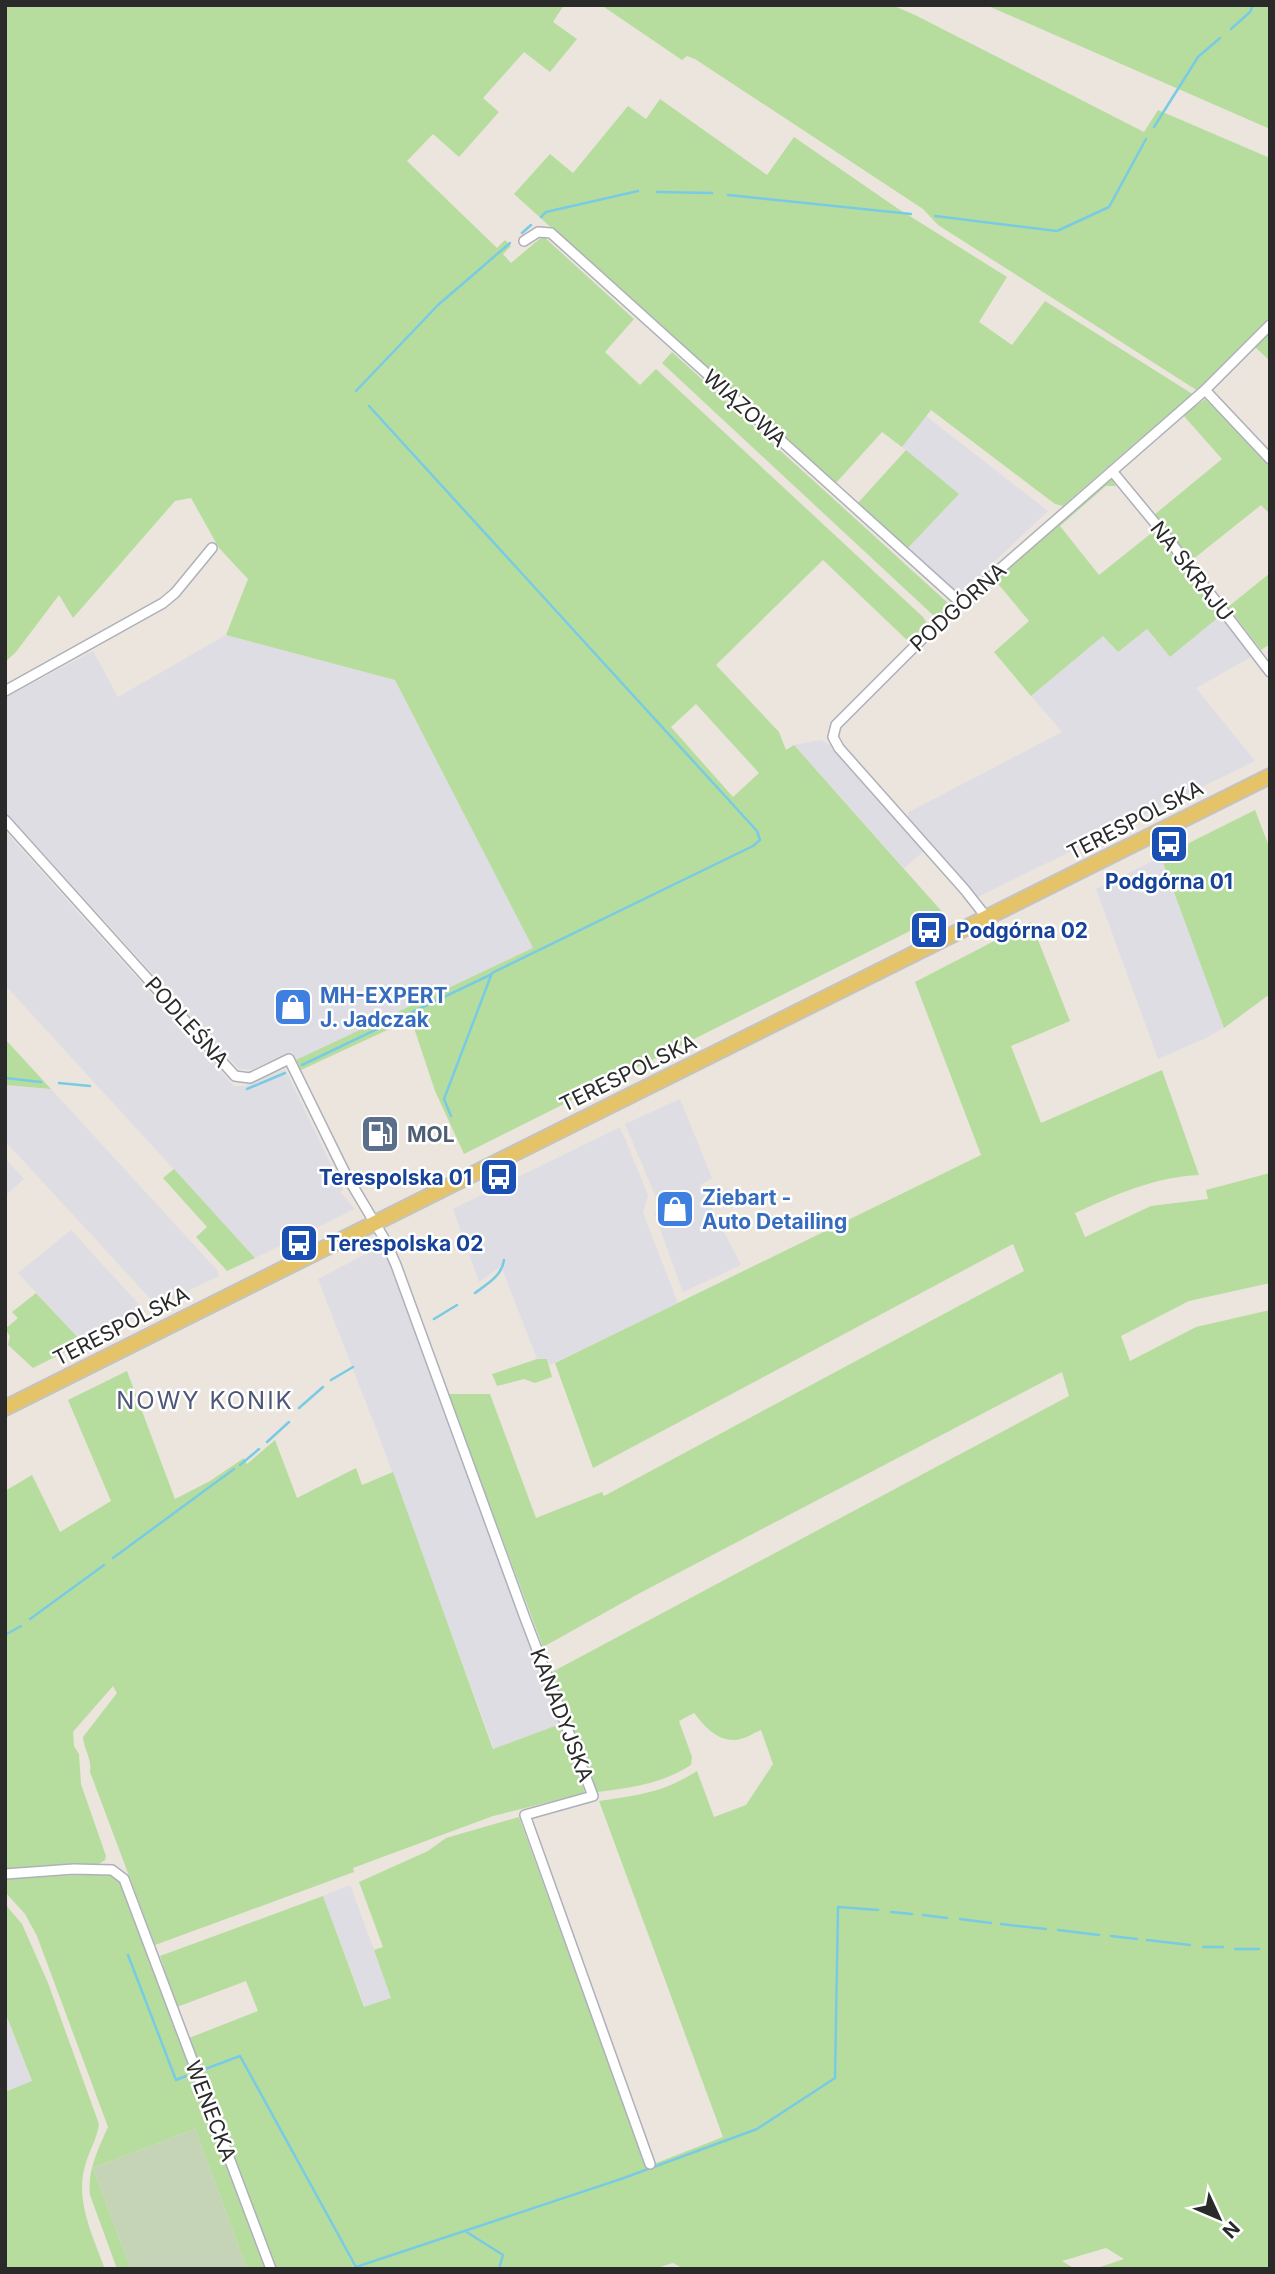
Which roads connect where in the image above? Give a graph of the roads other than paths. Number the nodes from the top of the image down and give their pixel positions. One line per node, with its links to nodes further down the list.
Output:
1 (524, 241): 7 (street, WIĄZOWA)
2 (1270, 325): 3 (street, PODGÓRNA)
3 (1205, 390): 4 (street); 5 (street, PODGÓRNA)
4 (1270, 458)
5 (1112, 471): 7 (street, PODGÓRNA); 8 (street, NA SKRAJU)
6 (212, 548): 9 (street)
7 (961, 603): 12 (street, PODGÓRNA)
8 (1270, 672)
9 (5, 691)
10 (1270, 776): 12 (main road, TERESPOLSKA)
11 (5, 820): 13 (street, PODLEŚNA)
12 (987, 918): 13 (main road, TERESPOLSKA)
13 (374, 1222): 14 (main road, TERESPOLSKA); 16 (street, KANADYJSKA)
14 (5, 1408)
15 (5, 1874): 17 (street, WENECKA)
16 (650, 2164)
17 (271, 2269)

